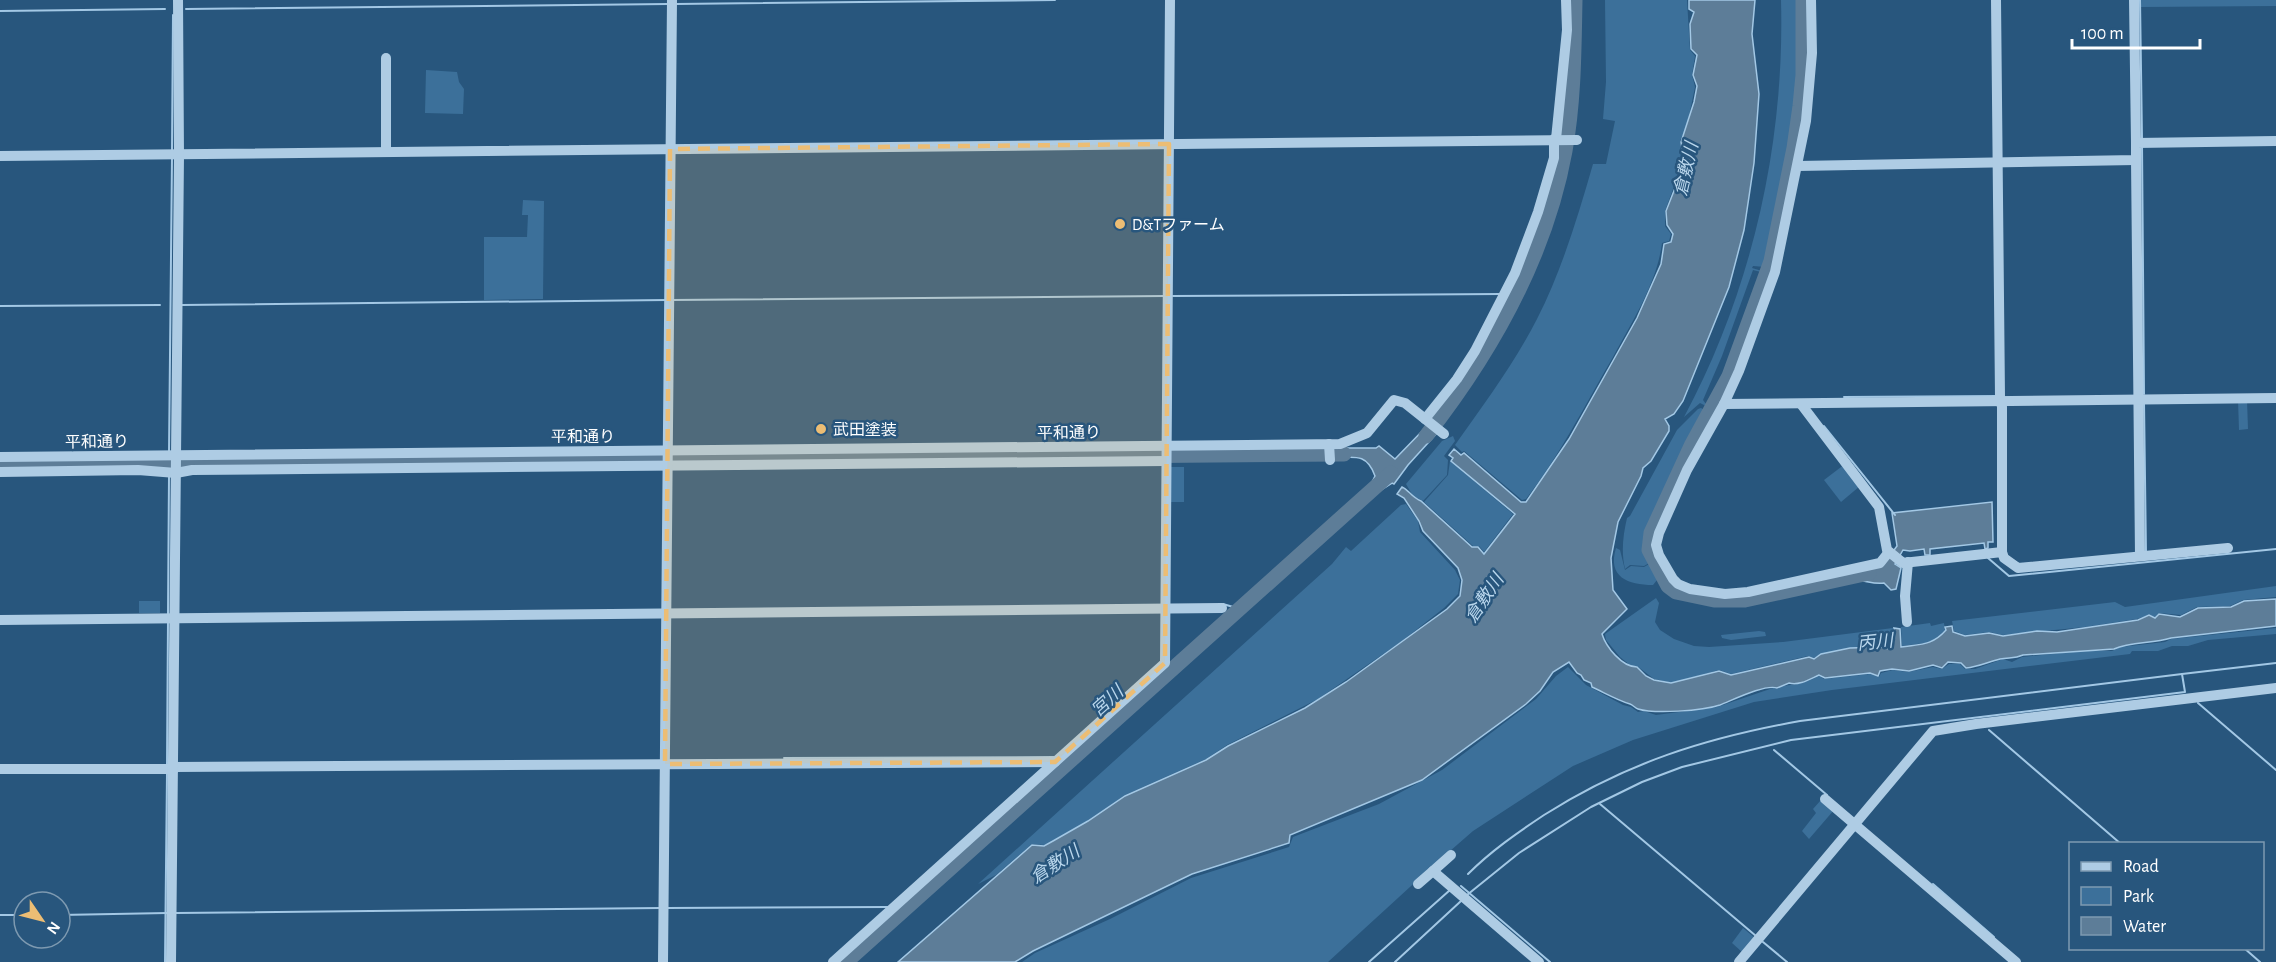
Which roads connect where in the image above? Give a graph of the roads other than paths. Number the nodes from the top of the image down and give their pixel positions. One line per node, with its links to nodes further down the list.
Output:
1 (178, 0): 16 (street)
2 (1566, 0): 10 (street)
3 (1811, 0): 20 (street)
4 (1996, 0): 19 (street)
5 (2134, 0): 12 (street)
6 (1170, 1): 13 (street)
7 (672, 3): 15 (street)
8 (386, 58): 14 (street)
9 (1575, 140): 10 (street)
10 (1556, 141): 13 (street); 26 (street)
11 (2276, 141): 12 (street)
12 (2140, 143): 18 (street)
13 (1169, 148): 15 (street); 28 (street)
14 (386, 152): 15 (street); 16 (street)
15 (670, 153): 31 (street)
16 (174, 154): 17 (street); 29 (street)
17 (0, 156)
18 (2136, 160): 19 (street); 22 (street)
19 (1994, 164): 20 (street); 23 (street)
20 (1798, 166): 24 (street)
21 (2276, 398): 22 (street)
22 (2142, 399): 23 (street); 36 (street)
23 (2001, 401): 25 (street); 35 (street)
24 (1724, 404): 25 (street); 37 (street)
25 (1801, 404): 37 (street)
26 (1427, 421): 27 (street); 28 (street, 平和通り)
27 (1442, 433)
28 (1166, 453): 31 (street, 平和通り); 38 (street)
29 (173, 455): 30 (street, 平和通り); 31 (street, 平和通り); 33 (street)
30 (0, 457)
31 (667, 459): 33 (street); 40 (street)
32 (0, 472): 33 (street)
33 (172, 472): 41 (street)
34 (2228, 548): 36 (street)
35 (2002, 552): 36 (street); 37 (street)
36 (2144, 556)
37 (1896, 558): 43 (street)
38 (1166, 605): 39 (street); 40 (street); 45 (street)
39 (1222, 608)
40 (667, 611): 41 (street); 46 (street)
41 (170, 619): 42 (street); 47 (street)
42 (0, 620)
43 (1907, 622)
44 (2276, 688): 50 (street)
45 (1058, 760): 46 (street); 56 (street)
46 (665, 761): 47 (street); 55 (street)
47 (170, 768): 48 (street); 54 (street)
48 (0, 769)
49 (1825, 799): 50 (street)
50 (1857, 822): 58 (street); 59 (street)
51 (1450, 855): 52 (street)
52 (1432, 871): 53 (street); 57 (street)
53 (1418, 884)
54 (171, 962)
55 (663, 962)
56 (833, 962)
57 (1539, 962)
58 (1738, 962)
59 (2016, 962)

